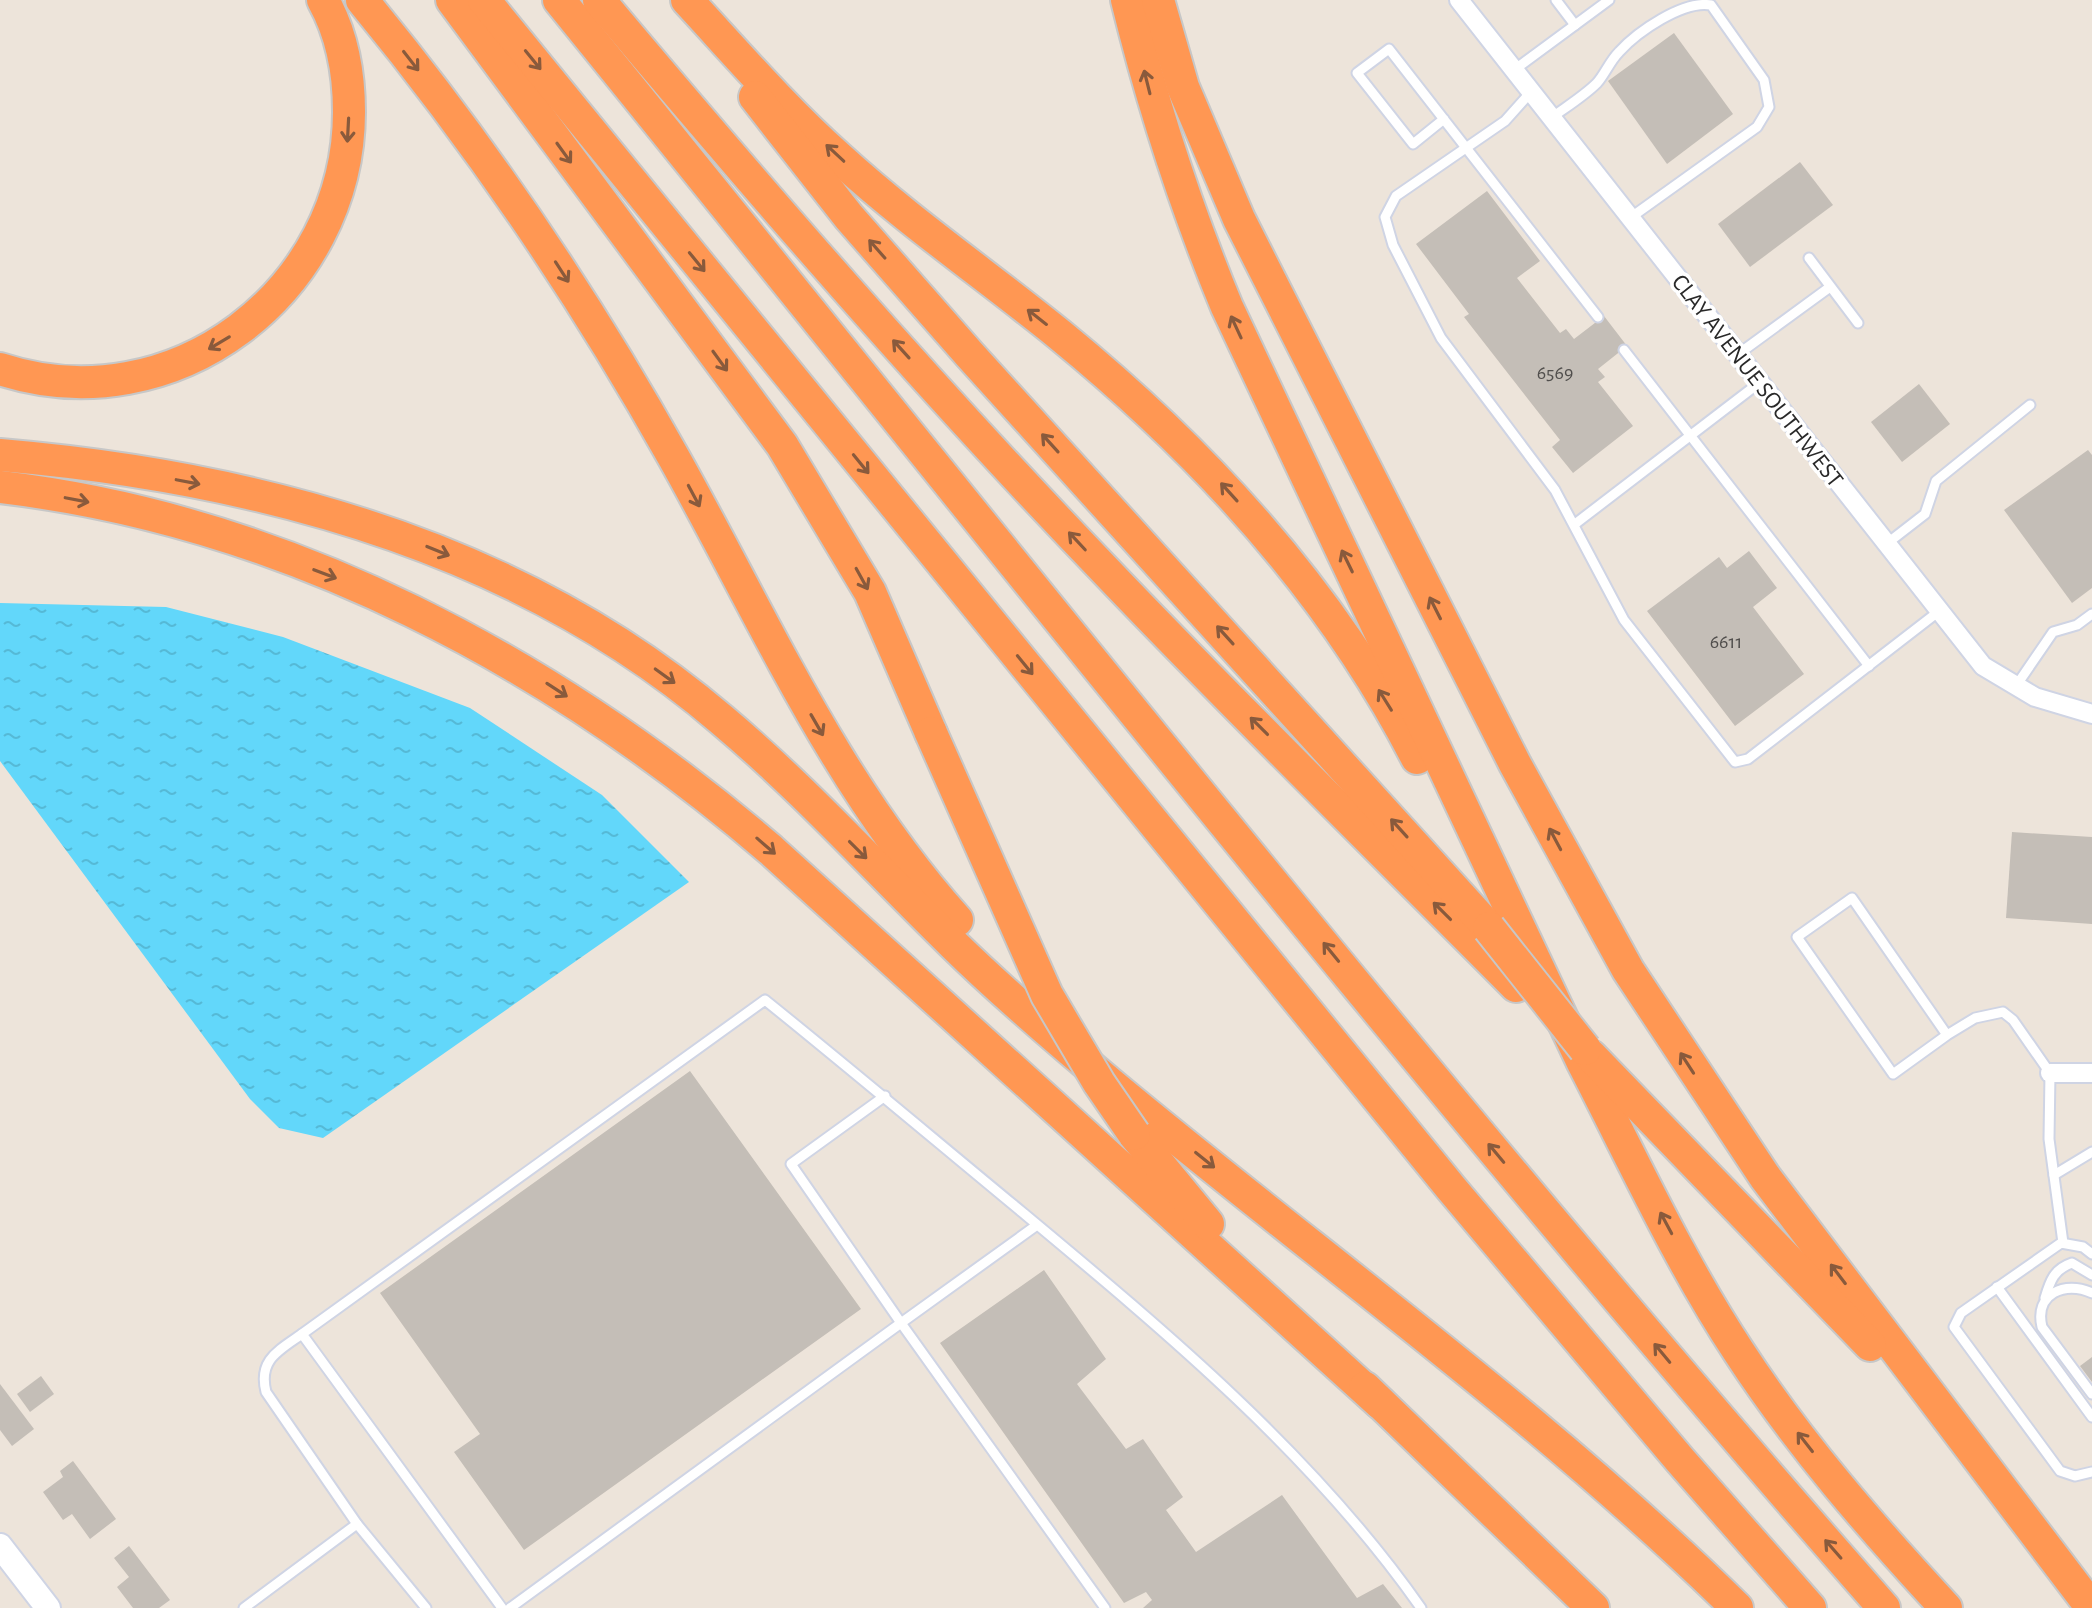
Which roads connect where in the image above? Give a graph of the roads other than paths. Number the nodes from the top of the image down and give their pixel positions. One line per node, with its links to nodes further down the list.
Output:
1 (323, 0): 26 (highway, one-way to 26)
2 (362, 0): 44 (highway, one-way to 44)
3 (452, 0): 44 (highway, one-way to 44, bridge)
4 (484, 0): 72 (highway, one-way to 72)
5 (559, 0): 73 (highway, one-way to 5)
6 (599, 0): 40 (highway, one-way to 6, bridge)
7 (684, 0): 40 (highway, one-way to 7, bridge); 40 (highway, one-way to 7)
8 (1127, 0): 40 (highway, one-way to 8)
9 (1158, 0): 59 (highway, one-way to 9)
10 (1459, 0): 14 (street, CLAY AVENUE SOUTHWEST)
11 (1556, 0): 13 (lane)
12 (1609, 0): 13 (lane)
13 (1575, 25): 14 (lane)
14 (1514, 70): 15 (street, CLAY AVENUE SOUTHWEST)
15 (1531, 92): 16 (street, CLAY AVENUE SOUTHWEST); 18 (lane)
16 (1551, 118): 19 (street, CLAY AVENUE SOUTHWEST); 19 (lane)
17 (1444, 119): 17 (lane); 18 (lane)
18 (1467, 149): 22 (lane); 32 (lane)
19 (1630, 218): 25 (street, CLAY AVENUE SOUTHWEST)
20 (1809, 258): 21 (lane)
21 (1830, 287): 23 (lane); 25 (lane)
22 (1598, 317)
23 (1858, 323)
24 (1624, 350): 29 (lane)
25 (1737, 355): 27 (street, CLAY AVENUE SOUTHWEST)
26 (0, 369)
27 (1759, 383): 29 (lane); 33 (street, CLAY AVENUE SOUTHWEST)
28 (2030, 405): 33 (lane)
29 (1689, 435): 32 (lane); 36 (lane)
30 (0, 455): 44 (highway, one-way to 44)
31 (0, 487): 57 (highway, one-way to 57)
32 (1575, 524): 36 (lane)
33 (1885, 545): 34 (street, CLAY AVENUE SOUTHWEST)
34 (1938, 612): 36 (lane); 37 (street, CLAY AVENUE SOUTHWEST)
35 (2092, 614): 37 (lane)
36 (1869, 666)
37 (2016, 686): 38 (street, CLAY AVENUE SOUTHWEST)
38 (2092, 714)
39 (1947, 1035): 39 (lane); 41 (lane)
40 (1584, 1056): 59 (highway); 74 (highway, one-way to 40)
41 (2050, 1073): 42 (street); 46 (lane)
42 (2092, 1073)
43 (885, 1096): 47 (lane); 54 (lane); 55 (lane)
44 (1139, 1122): 57 (highway); 71 (highway, one-way to 71)
45 (2092, 1152): 46 (lane)
46 (2054, 1175): 48 (lane)
47 (1037, 1225): 54 (lane); 69 (lane)
48 (2063, 1243): 49 (lane); 51 (lane)
49 (2092, 1254)
50 (2092, 1275): 53 (lane)
51 (1997, 1287): 58 (lane); 60 (lane)
52 (2092, 1293): 53 (lane)
53 (2045, 1298): 56 (lane)
54 (901, 1323): 67 (lane); 68 (lane)
55 (302, 1334): 61 (lane); 66 (lane)
56 (2092, 1394)
57 (1380, 1403): 70 (highway)
58 (2092, 1417)
59 (1986, 1471): 75 (highway)
60 (2092, 1472)
61 (357, 1524): 64 (lane); 65 (lane)
62 (0, 1546): 63 (main road)
63 (48, 1608)
64 (244, 1608)
65 (426, 1608)
66 (502, 1608)
67 (510, 1608)
68 (1105, 1608)
69 (1421, 1608)
70 (1593, 1608)
71 (1737, 1608)
72 (1810, 1608)
73 (1884, 1608)
74 (1946, 1608)
75 (2092, 1608)

